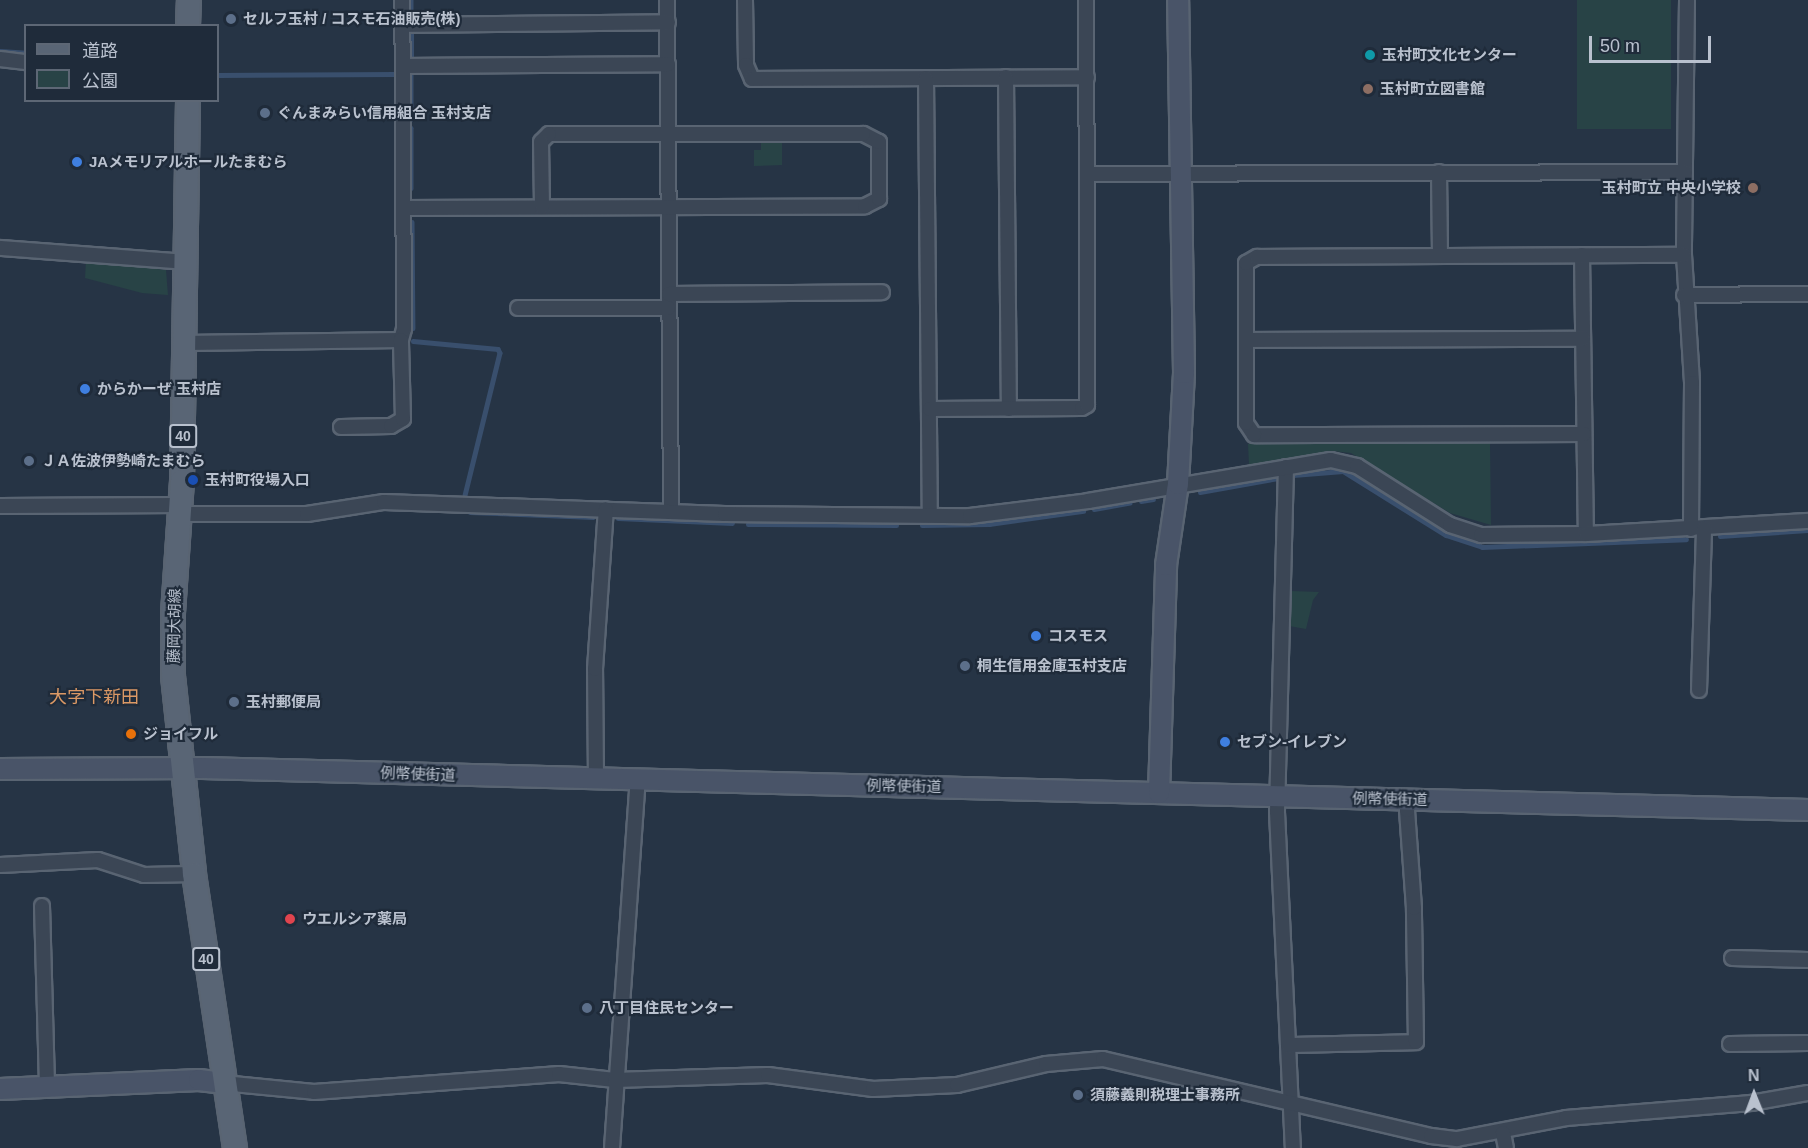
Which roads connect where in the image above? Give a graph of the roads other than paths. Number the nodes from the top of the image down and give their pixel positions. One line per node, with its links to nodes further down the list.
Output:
1 (189, 0): 9 (main road)
2 (402, 0): 10 (street)
3 (668, 0): 8 (street)
4 (745, 0): 17 (street)
5 (1086, 0): 16 (street)
6 (1178, 0): 23 (main road)
7 (1687, 0): 21 (street)
8 (668, 22): 10 (street); 13 (street)
9 (188, 24)
10 (402, 25): 14 (street)
11 (0, 59): 12 (street)
12 (24, 62)
13 (668, 64): 14 (street); 19 (street)
14 (403, 66): 26 (street)
15 (1006, 77): 16 (street); 17 (street); 42 (street)
16 (1087, 77): 22 (street)
17 (926, 78): 41 (street)
18 (188, 102): 31 (main road, 藤岡大胡線 / 40)
19 (668, 134): 24 (street); 24 (street); 25 (street)
20 (1439, 171): 21 (street); 23 (street); 30 (street)
21 (1685, 172): 29 (street)
22 (1088, 174): 23 (street); 42 (street)
23 (1182, 174): 46 (main road)
24 (669, 206): 25 (street); 35 (street)
25 (542, 207): 26 (street)
26 (404, 208): 38 (street)
27 (0, 248): 31 (street)
28 (1582, 255): 29 (street); 30 (street); 37 (street)
29 (1684, 255): 34 (street)
30 (1440, 256): 39 (street)
31 (186, 262): 40 (main road, 藤岡大胡線 / 40)
32 (882, 292): 35 (street)
33 (1808, 294): 34 (street)
34 (1684, 295): 53 (street)
35 (669, 301): 36 (street); 50 (street)
36 (518, 308)
37 (1583, 339): 39 (street); 44 (street)
38 (401, 340): 40 (street); 43 (street)
39 (1247, 340): 44 (street)
40 (185, 343): 48 (main road, 藤岡大胡線 / 40)
41 (930, 409): 42 (street); 51 (street)
42 (1009, 409)
43 (341, 428)
44 (1584, 434): 54 (street)
45 (1286, 467): 46 (street); 54 (street); 61 (street)
46 (1178, 484): 51 (street); 60 (main road)
47 (0, 506): 48 (street)
48 (181, 509): 49 (street); 57 (main road, 藤岡大胡線 / 40)
49 (606, 509): 50 (street); 58 (street)
50 (671, 512): 51 (street)
51 (930, 515)
52 (1808, 521): 53 (street)
53 (1697, 528): 54 (street); 55 (street)
54 (1586, 534)
55 (1699, 690)
56 (0, 769): 57 (main road, 例幣使街道)
57 (181, 770): 58 (main road, 例幣使街道); 65 (main road, 藤岡大胡線 / 40)
58 (596, 779): 59 (main road, 例幣使街道)
59 (638, 780): 60 (main road, 例幣使街道); 72 (street)
60 (1159, 793): 61 (main road, 例幣使街道)
61 (1277, 796): 62 (main road, 例幣使街道); 71 (street)
62 (1410, 800): 63 (main road, 例幣使街道); 71 (street)
63 (1808, 810)
64 (0, 865): 65 (street)
65 (194, 874): 73 (main road, 藤岡大胡線 / 40)
66 (42, 906): 75 (street)
67 (1732, 958): 68 (street)
68 (1808, 960)
69 (1808, 1043): 70 (street)
70 (1730, 1044)
71 (1288, 1045): 77 (street)
72 (615, 1080): 73 (street); 77 (street); 80 (street)
73 (223, 1083): 75 (main road); 79 (main road, 藤岡大胡線 / 40)
74 (0, 1089): 75 (main road)
75 (47, 1089)
76 (1808, 1093): 78 (street)
77 (1290, 1102): 78 (street); 81 (street)
78 (1503, 1133): 82 (street)
79 (235, 1148)
80 (612, 1148)
81 (1293, 1148)
82 (1506, 1148)

